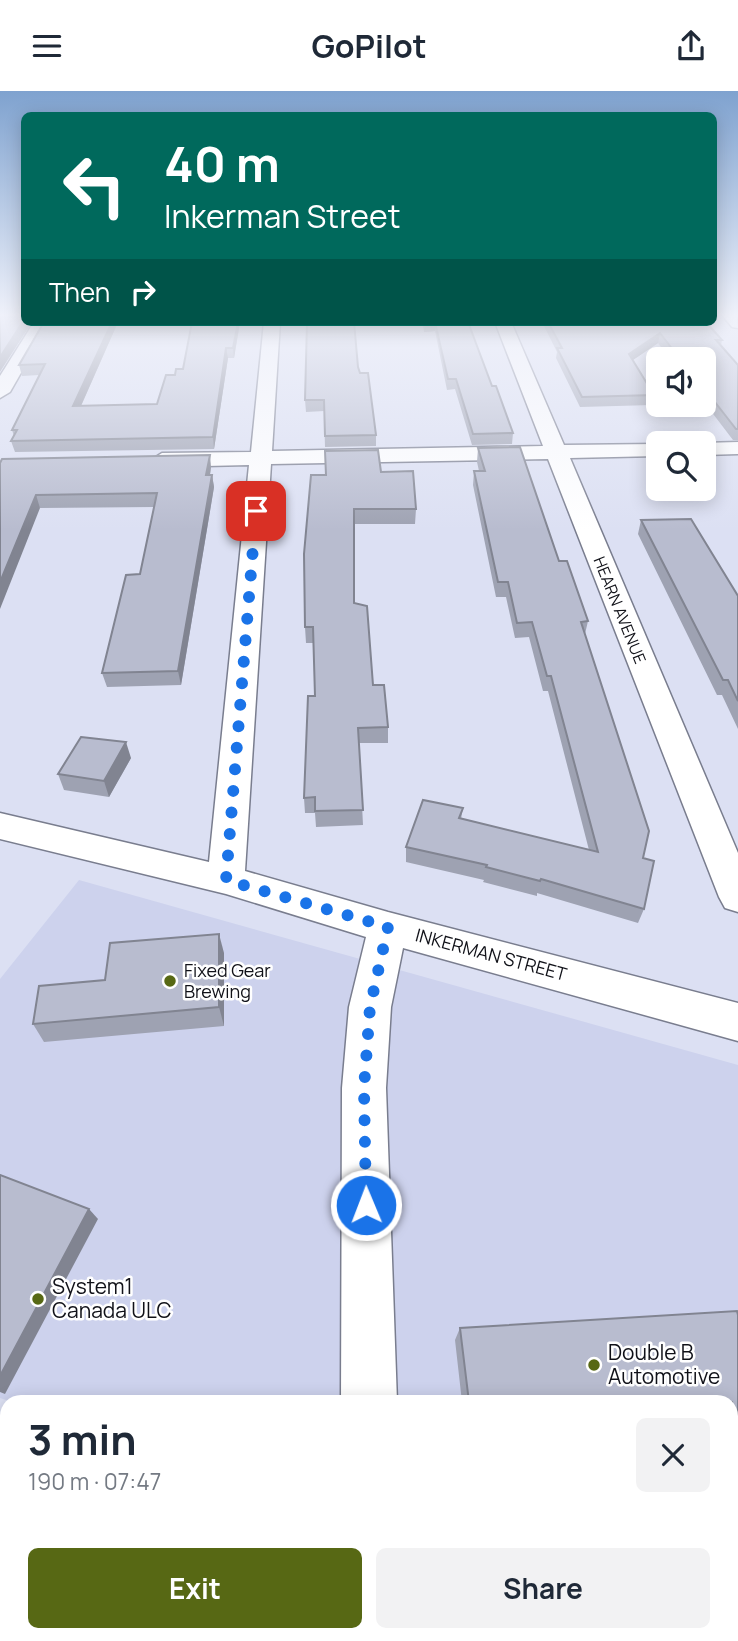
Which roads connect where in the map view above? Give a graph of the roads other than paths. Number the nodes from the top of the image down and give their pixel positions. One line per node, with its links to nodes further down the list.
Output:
1 (266, 385): 7 (street)
2 (528, 385): 6 (street, HEARN AVENUE)
3 (738, 448): 4 (street)
4 (716, 449)
5 (646, 450): 6 (street)
6 (555, 453): 7 (street); 11 (street, HEARN AVENUE)
7 (260, 459): 8 (street); 10 (street)
8 (146, 460)
9 (0, 826): 10 (street, INKERMAN STREET)
10 (226, 880): 12 (street, INKERMAN STREET)
11 (738, 897)
12 (388, 927): 13 (street, INKERMAN STREET); 14 (street)
13 (738, 1022)
14 (369, 1395)

